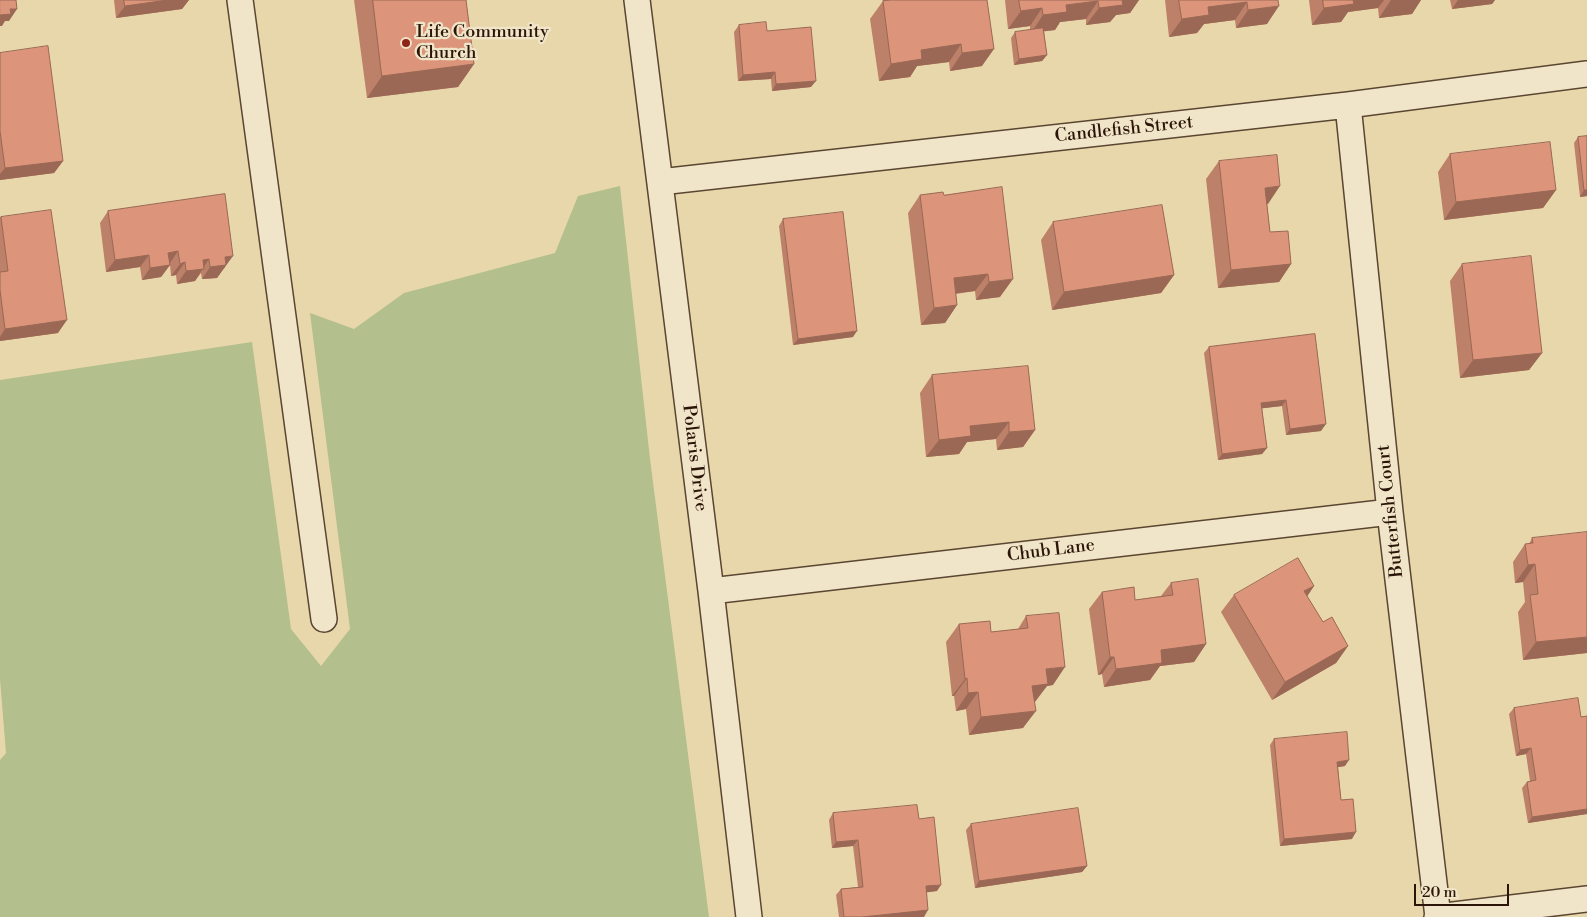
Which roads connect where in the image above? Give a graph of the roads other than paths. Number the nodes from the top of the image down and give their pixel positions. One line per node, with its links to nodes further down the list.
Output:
1 (240, 0): 8 (street)
2 (637, 0): 5 (street, Polaris Drive)
3 (1587, 74): 4 (street, Candlefish Street)
4 (1348, 105): 5 (street, Candlefish Street); 6 (street, Butterfish Court)
5 (660, 182): 7 (street, Polaris Drive)
6 (1390, 512): 7 (street, Chub Lane); 11 (street, Butterfish Court)
7 (711, 590): 10 (street, Polaris Drive)
8 (324, 619)
9 (1587, 899): 11 (street)
10 (749, 917)
11 (1438, 917)

